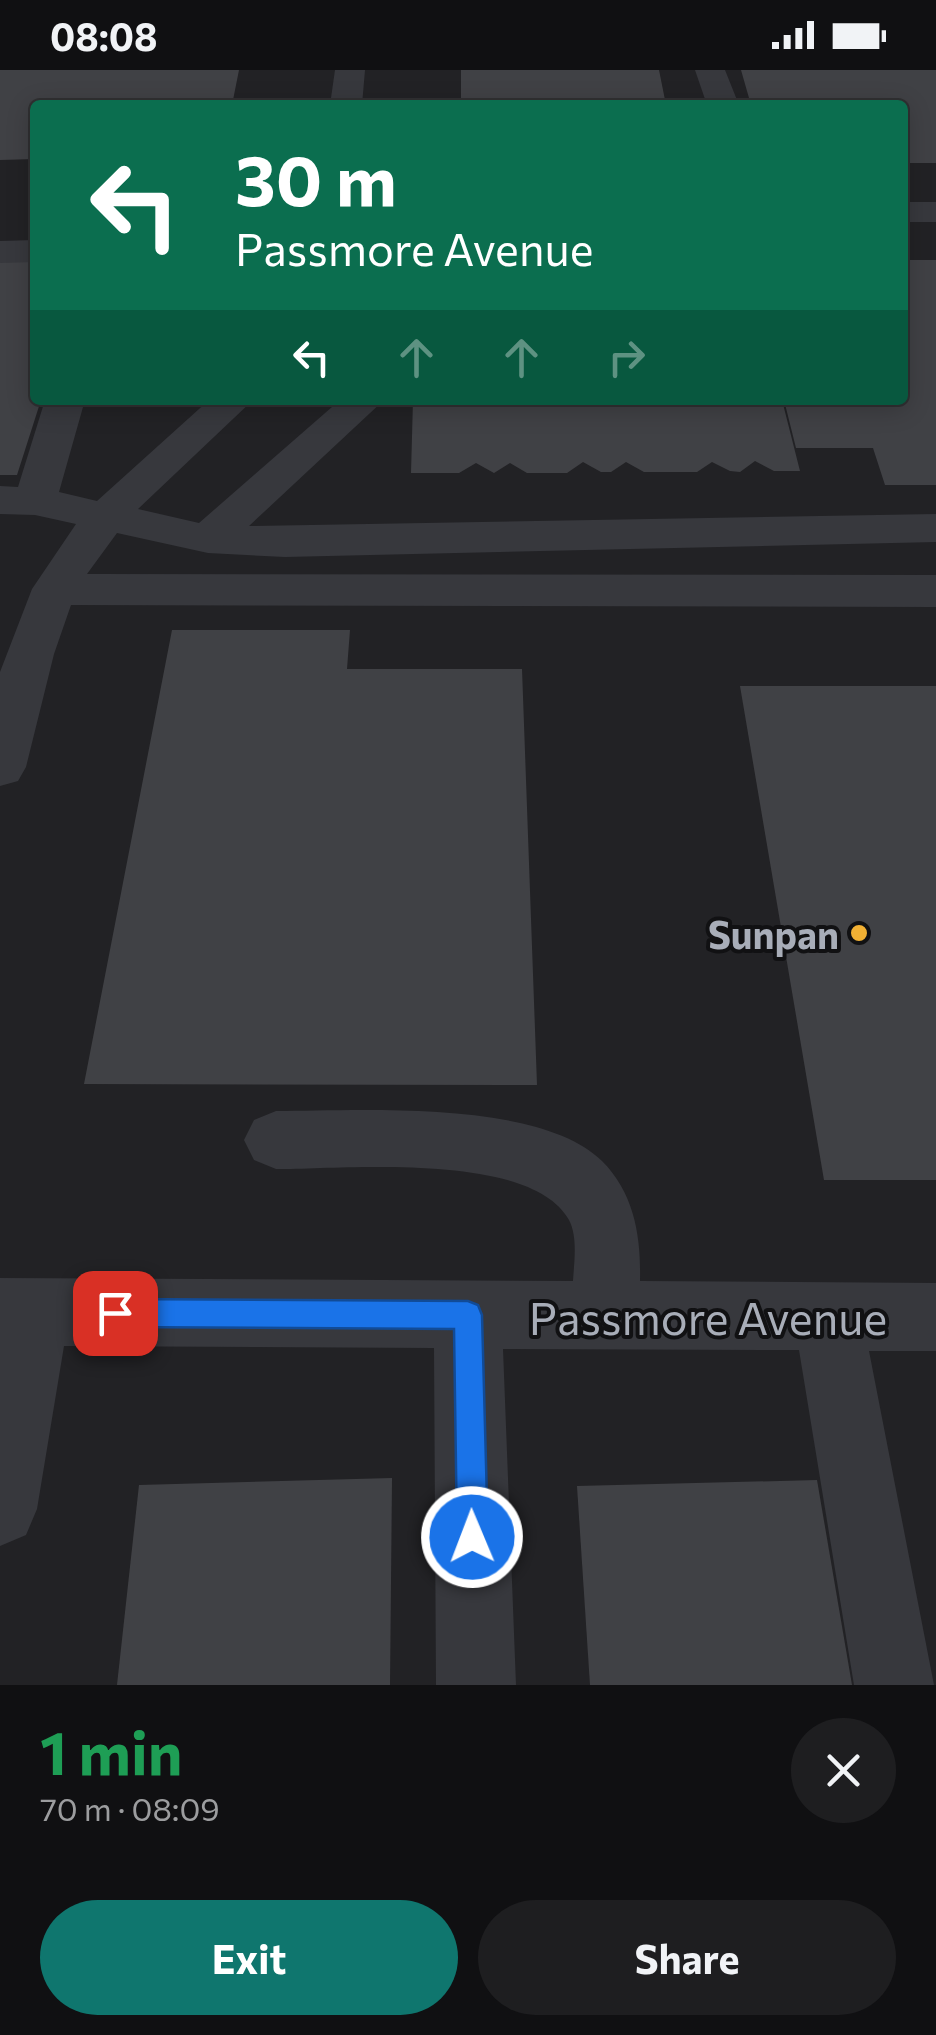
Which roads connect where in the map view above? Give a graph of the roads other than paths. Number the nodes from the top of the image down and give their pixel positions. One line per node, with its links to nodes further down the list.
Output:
1 (350, 70): 3 (street)
2 (710, 70): 4 (street)
3 (347, 100)
4 (721, 100)
5 (908, 212): 6 (street)
6 (936, 212)
7 (0, 252): 8 (street)
8 (30, 252)
9 (63, 405): 12 (street)
10 (227, 405): 13 (street)
11 (358, 405): 15 (street)
12 (17, 501): 13 (street)
13 (104, 517): 15 (street); 16 (street)
14 (936, 528): 15 (street)
15 (208, 539)
16 (55, 589): 17 (street); 18 (street)
17 (936, 591)
18 (0, 766)
19 (276, 1140): 22 (street)
20 (18, 1312): 21 (street, Passmore Avenue); 25 (street)
21 (468, 1315): 22 (street, Passmore Avenue); 26 (street)
22 (606, 1315): 23 (street, Passmore Avenue)
23 (828, 1316): 24 (street, Passmore Avenue); 27 (street)
24 (936, 1316)
25 (0, 1508)
26 (476, 1685)
27 (894, 1685)

